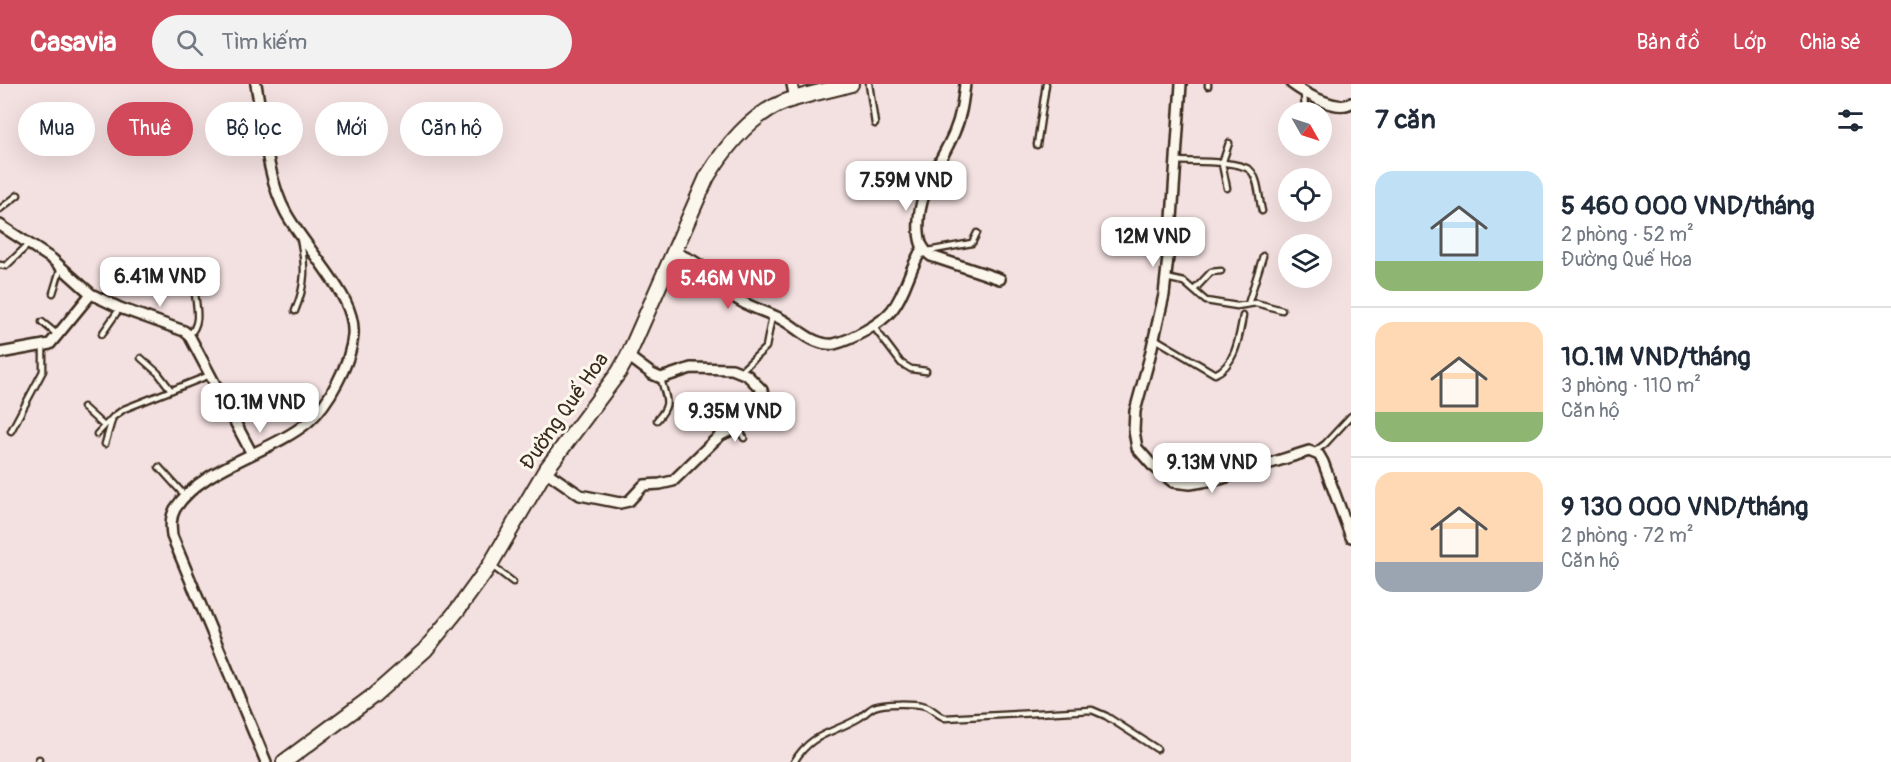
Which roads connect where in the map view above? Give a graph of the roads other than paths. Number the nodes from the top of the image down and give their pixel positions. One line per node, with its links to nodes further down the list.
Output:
1 (256, 84): 11 (street)
2 (792, 84): 10 (street)
3 (851, 84): 10 (street, Đường Quế Hoa)
4 (869, 84): 14 (lane)
5 (965, 84): 21 (street)
6 (1046, 84): 16 (lane)
7 (1181, 84): 18 (street)
8 (1292, 84): 9 (street)
9 (1304, 92): 12 (lane); 13 (street)
10 (795, 99): 31 (street, Đường Quế Hoa)
11 (259, 102)
12 (1306, 102)
13 (1351, 103)
14 (875, 124)
15 (1229, 144): 19 (lane)
16 (1037, 145)
17 (269, 156): 27 (street)
18 (1175, 161): 19 (lane); 36 (street)
19 (1222, 164): 22 (lane); 25 (lane)
20 (922, 170): 21 (lane)
21 (934, 172): 30 (street)
22 (1227, 188)
23 (18, 195): 24 (lane)
24 (0, 209)
25 (1262, 211)
26 (0, 225): 29 (street)
27 (298, 230): 45 (lane); 76 (street)
28 (977, 233): 30 (lane)
29 (29, 244): 33 (lane); 34 (street)
30 (924, 250): 37 (street); 49 (street)
31 (674, 252): 46 (street); 56 (street, Đường Quế Hoa)
32 (1263, 256): 42 (lane)
33 (0, 265)
34 (61, 267): 39 (lane); 40 (street)
35 (1221, 271): 38 (lane)
36 (1166, 278): 38 (lane); 53 (street)
37 (1000, 279)
38 (1194, 290): 42 (lane)
39 (53, 293)
40 (91, 294): 43 (street); 52 (street)
41 (195, 294): 51 (lane)
42 (1248, 304): 44 (lane)
43 (120, 308): 50 (lane); 51 (street)
44 (1282, 310)
45 (295, 311)
46 (772, 316): 49 (street); 59 (lane)
47 (1244, 316): 53 (lane)
48 (42, 322): 52 (lane)
49 (873, 326): 58 (lane)
50 (102, 334)
51 (189, 335): 60 (street)
52 (58, 336): 54 (street)
53 (1154, 338): 75 (street)
54 (43, 346): 55 (street); 71 (lane)
55 (0, 354)
56 (628, 356): 61 (street); 78 (street, Đường Quế Hoa)
57 (141, 358): 62 (lane)
58 (926, 370)
59 (741, 371): 61 (street); 63 (street)
60 (210, 375): 62 (lane); 76 (street)
61 (661, 378): 68 (lane)
62 (171, 390): 67 (lane)
63 (763, 394): 65 (lane); 70 (street)
64 (83, 407): 69 (lane)
65 (785, 411)
66 (1351, 416): 75 (lane)
67 (113, 417): 69 (lane); 74 (lane)
68 (657, 420)
69 (104, 426): 72 (lane)
70 (738, 427): 73 (lane); 78 (street)
71 (10, 431)
72 (97, 434)
73 (744, 438)
74 (105, 444)
75 (1314, 452): 80 (street)
76 (252, 454): 79 (street)
77 (159, 467): 79 (lane)
78 (545, 471): 81 (street, Đường Quế Hoa)
79 (186, 497): 84 (street)
80 (1351, 537)
81 (490, 565): 82 (lane); 85 (street, Đường Quế Hoa)
82 (513, 582)
83 (1157, 749): 86 (lane)
84 (266, 762)
85 (284, 762)
86 (794, 762)

